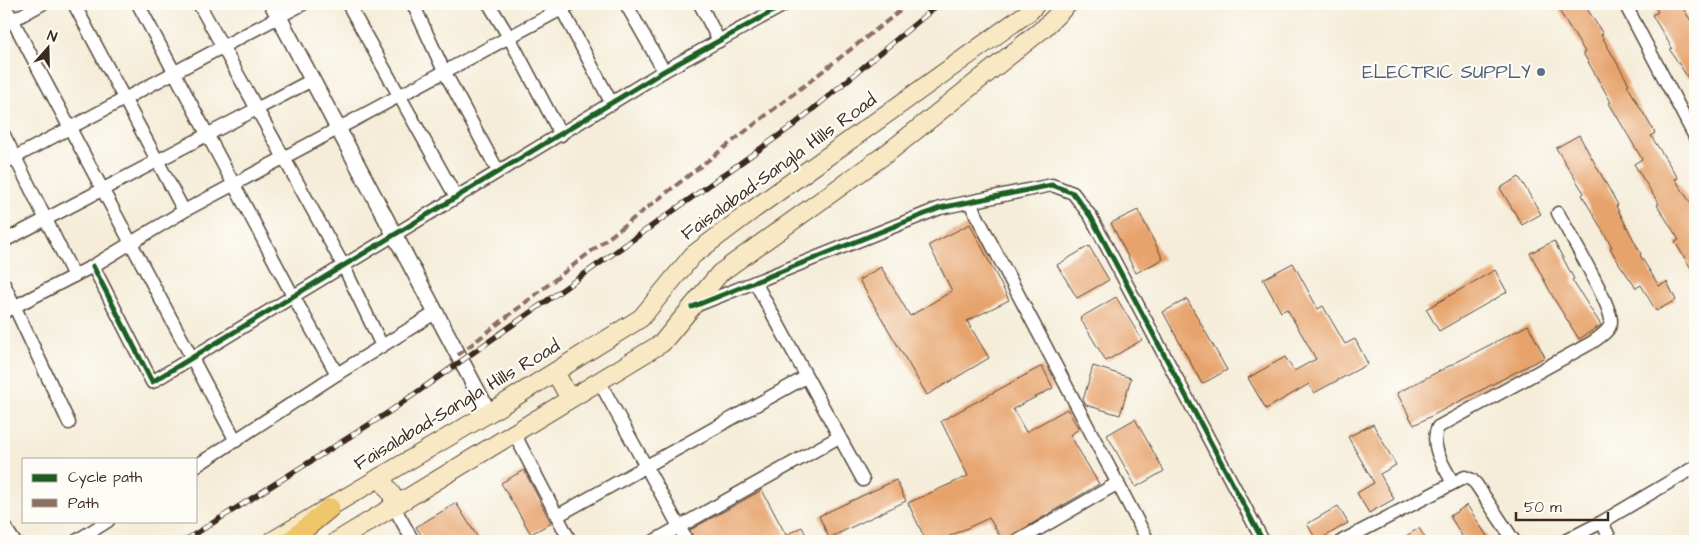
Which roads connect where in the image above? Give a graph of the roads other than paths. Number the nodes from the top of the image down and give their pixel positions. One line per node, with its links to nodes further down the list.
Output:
1 (4, 4): 19 (street)
2 (42, 4): 19 (street)
3 (74, 4): 28 (street)
4 (138, 4): 24 (street)
5 (199, 4): 22 (street)
6 (303, 4): 18 (street)
7 (348, 4): 27 (street)
8 (413, 4): 23 (street)
9 (488, 4): 20 (street)
10 (626, 4): 25 (street)
11 (700, 4): 21 (street)
12 (786, 4): 17 (street)
13 (1036, 4): 63 (main road, Faisalabad-Sangla Hills Road)
14 (1068, 4): 58 (main road)
15 (1625, 4): 36 (street)
16 (564, 5): 20 (street); 29 (street)
17 (773, 7): 21 (street)
18 (275, 10): 22 (street); 26 (street)
19 (8, 23): 31 (street)
20 (509, 37): 23 (street); 35 (street)
21 (719, 41): 25 (street)
22 (223, 46): 24 (street); 30 (street)
23 (444, 71): 27 (street); 41 (street)
24 (174, 72): 28 (street); 33 (street)
25 (664, 72): 29 (street)
26 (312, 80): 30 (street); 32 (street)
27 (400, 96): 32 (street); 44 (street)
28 (124, 99): 31 (street); 39 (street)
29 (612, 104): 35 (street)
30 (257, 109): 33 (street); 38 (street)
31 (70, 128): 37 (street); 43 (street)
32 (338, 129): 38 (street); 49 (street)
33 (207, 134): 39 (street); 42 (street)
34 (4, 135): 37 (street)
35 (561, 135): 41 (street)
36 (1695, 137)
37 (16, 157): 40 (street); 48 (street)
38 (284, 158): 42 (street); 52 (street)
39 (157, 161): 43 (street); 46 (street)
40 (4, 163)
41 (498, 171): 44 (street)
42 (234, 185): 46 (street); 57 (street)
43 (103, 189): 48 (street); 51 (street)
44 (456, 197): 49 (street)
45 (970, 203): 55 (street); 78 (street); 98 (street)
46 (184, 211): 51 (street)
47 (1558, 213): 79 (street)
48 (46, 219): 50 (street); 54 (street)
49 (394, 234): 52 (street); 60 (street)
50 (4, 241)
51 (131, 243): 53 (street); 62 (street)
52 (343, 265): 57 (street); 61 (street)
53 (93, 266): 54 (street); 62 (street)
54 (74, 276): 59 (street)
55 (755, 282): 58 (street); 65 (street)
56 (4, 284): 59 (street)
57 (293, 296): 62 (street); 64 (street)
58 (692, 307): 66 (main road)
59 (9, 309): 69 (street)
60 (435, 313): 61 (street); 68 (street)
61 (382, 346): 64 (street)
62 (192, 358): 72 (street)
63 (555, 372): 67 (main road); 68 (main road, Faisalabad-Sangla Hills Road)
64 (336, 374): 72 (street)
65 (806, 377): 71 (street); 74 (street)
66 (599, 381): 67 (main road); 74 (street)
67 (570, 399): 70 (main road)
68 (489, 413): 76 (main road, Faisalabad-Sangla Hills Road)
69 (69, 423)
70 (514, 433): 80 (main road); 82 (street)
71 (839, 437): 77 (street); 86 (street)
72 (236, 441): 73 (street)
73 (198, 465)
74 (646, 466): 82 (street); 86 (street)
75 (1695, 467): 84 (street)
76 (378, 478): 80 (main road); 81 (main road, Faisalabad-Sangla Hills Road)
77 (863, 480)
78 (1118, 483): 96 (street); 97 (street)
79 (1453, 483): 99 (street); 100 (street)
80 (396, 505): 91 (main road); 92 (street)
81 (330, 508): 89 (main road, Faisalabad-Sangla Hills Road); 90 (main road)
82 (557, 516): 93 (street)
83 (106, 522): 88 (street)
84 (1602, 522): 101 (street); 102 (street)
85 (4, 526): 87 (street)
86 (679, 527): 94 (street); 95 (street)
87 (14, 541)
88 (76, 541)
89 (272, 541)
90 (290, 541)
91 (337, 541)
92 (413, 541)
93 (570, 541)
94 (654, 541)
95 (687, 541)
96 (1018, 541)
97 (1148, 541)
98 (1262, 541)
99 (1342, 541)
100 (1514, 541)
101 (1565, 541)
102 (1611, 541)

